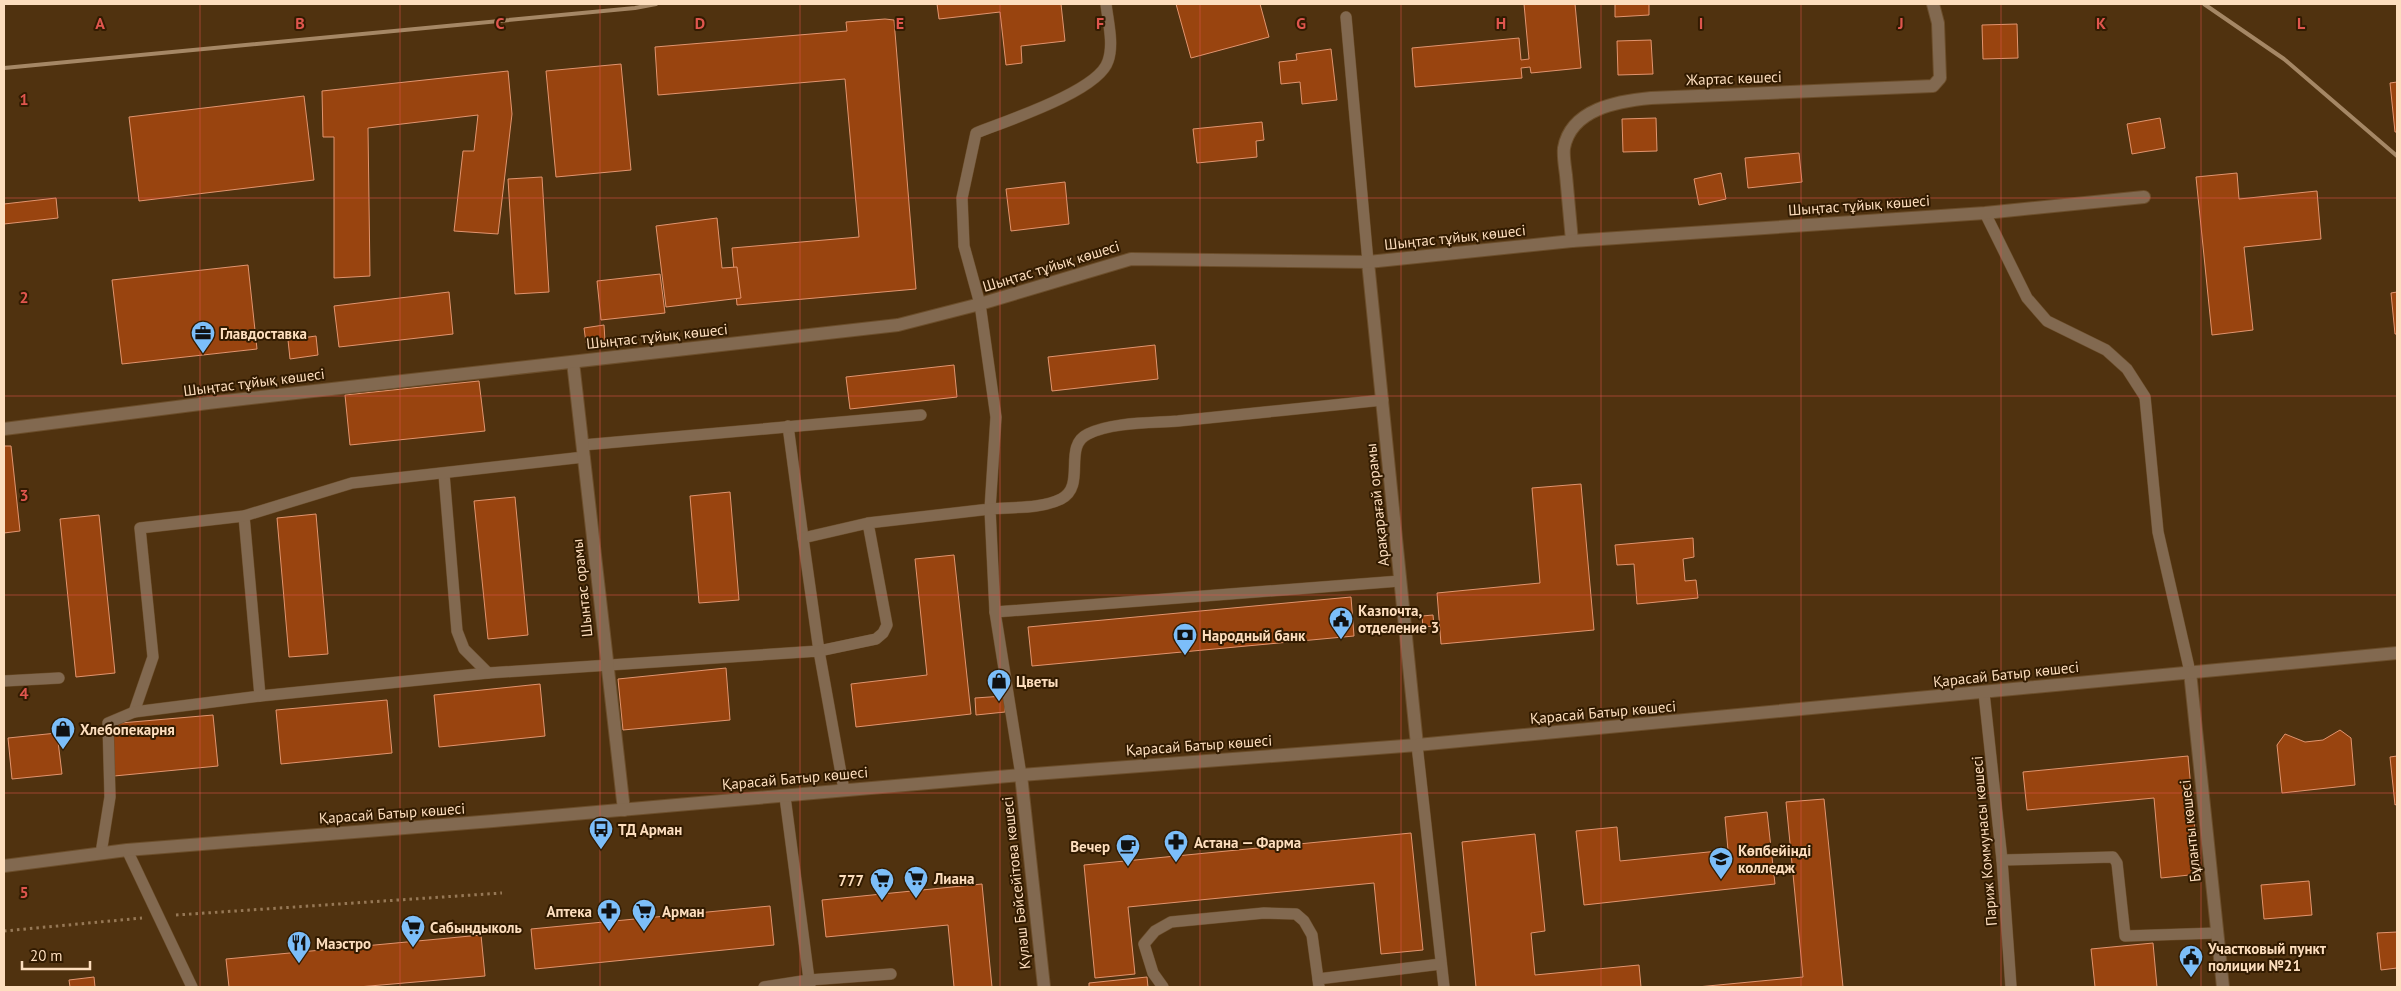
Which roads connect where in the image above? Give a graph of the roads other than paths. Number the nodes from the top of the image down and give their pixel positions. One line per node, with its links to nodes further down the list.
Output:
1 (1106, 4): 8 (lane)
2 (1934, 4): 6 (street, Жартас көшесі)
3 (1346, 17): 7 (lane)
4 (2144, 197): 5 (street, Шыңтас тұйық көшесі)
5 (1985, 213): 6 (street, Шыңтас тұйық көшесі); 25 (lane)
6 (1572, 240): 7 (street, Шыңтас тұйық көшесі)
7 (1368, 262): 8 (street, Шыңтас тұйық көшесі); 10 (street, Арақарағай орамы)
8 (980, 304): 9 (street, Шыңтас тұйық көшесі); 16 (lane)
9 (573, 362): 13 (street, Шыңтас тұйық көшесі); 14 (street, Шынтас орамы)
10 (1383, 400): 16 (lane); 20 (street, Арақарағай орамы)
11 (921, 415): 12 (lane)
12 (788, 426): 14 (lane); 19 (lane)
13 (4, 429)
14 (584, 451): 15 (lane); 24 (street, Шынтас орамы)
15 (444, 474): 17 (lane); 26 (lane)
16 (990, 509): 18 (lane); 21 (lane)
17 (244, 516): 30 (lane); 31 (lane)
18 (868, 523): 19 (lane); 22 (lane)
19 (803, 538): 22 (lane)
20 (1400, 580): 21 (lane); 32 (street, Арақарағай орамы)
21 (995, 612): 33 (lane)
22 (819, 651): 24 (lane); 34 (lane)
23 (2397, 653): 25 (street, Қарасай Батыр көшесі)
24 (607, 665): 26 (lane); 36 (street, Шынтас орамы)
25 (2190, 672): 29 (street, Қарасай Батыр көшесі); 41 (street, Бұланты көшесі)
26 (488, 673): 30 (lane)
27 (59, 678): 28 (lane)
28 (4, 681)
29 (1984, 693): 32 (street, Қарасай Батыр көшесі); 39 (lane, Париж Коммунасы көшесі)
30 (260, 696): 31 (lane)
31 (134, 712): 38 (lane)
32 (1417, 745): 33 (street, Қарасай Батыр көшесі); 42 (lane)
33 (1021, 775): 34 (street, Қарасай Батыр көшесі); 48 (street, Күләш Бәйсейітова көшесі)
34 (844, 790): 35 (street, Қарасай Батыр көшесі)
35 (785, 797): 36 (street, Қарасай Батыр көшесі); 45 (lane)
36 (624, 810): 37 (street, Қарасай Батыр көшесі)
37 (127, 850): 38 (street, Қарасай Батыр көшесі); 46 (lane)
38 (101, 853): 40 (street, Қарасай Батыр көшесі)
39 (2002, 860): 41 (lane); 51 (lane, Париж Коммунасы көшесі)
40 (4, 866)
41 (2217, 933): 52 (street, Бұланты көшесі)
42 (1441, 964): 44 (lane); 50 (lane)
43 (891, 974): 45 (lane)
44 (1319, 983): 49 (lane)
45 (809, 984): 47 (lane)
46 (192, 987)
47 (764, 987)
48 (1044, 987)
49 (1163, 987)
50 (1444, 987)
51 (2010, 987)
52 (2223, 987)

